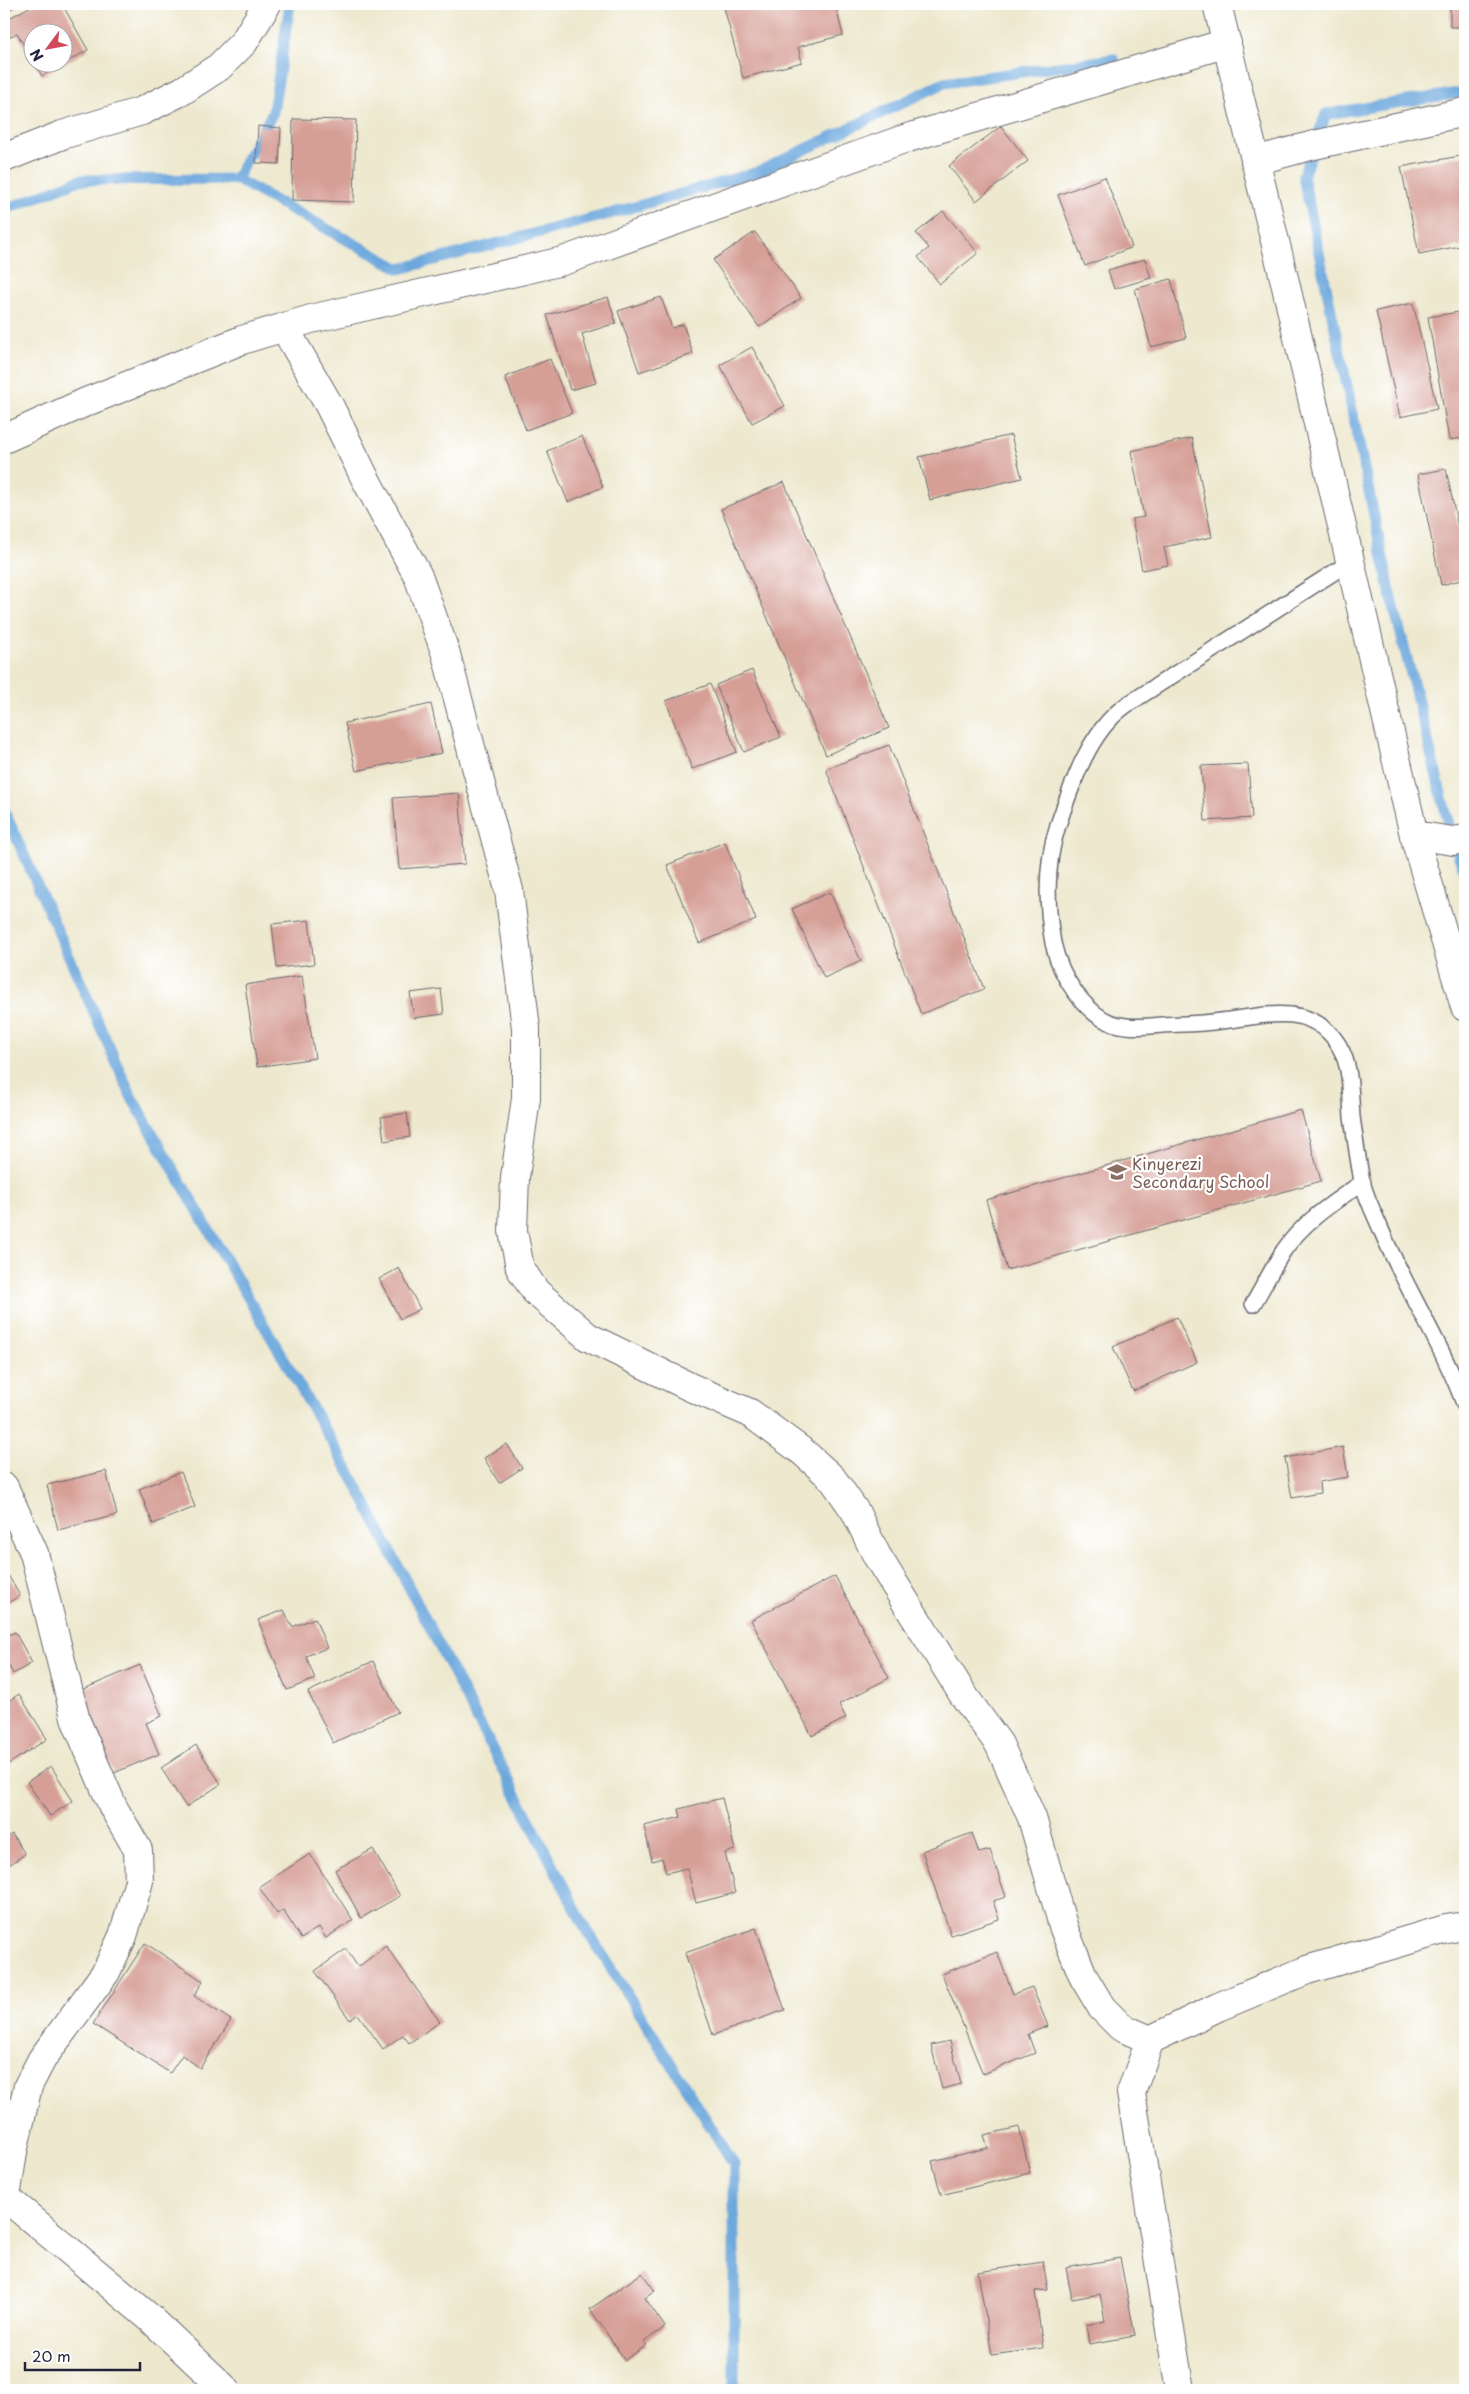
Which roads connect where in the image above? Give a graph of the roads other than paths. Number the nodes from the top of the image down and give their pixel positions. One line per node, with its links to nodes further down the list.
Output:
1 (267, 4): 5 (street)
2 (1217, 4): 3 (street)
3 (1227, 43): 6 (street); 7 (street)
4 (1465, 112): 6 (street)
5 (4, 158)
6 (1256, 161): 9 (street)
7 (284, 328): 8 (street); 18 (street)
8 (4, 439)
9 (1350, 562): 10 (street); 13 (lane)
10 (1414, 835): 11 (street); 12 (street)
11 (1465, 839)
12 (1465, 1007)
13 (1363, 1182): 14 (lane); 15 (lane)
14 (1254, 1304)
15 (1465, 1406)
16 (4, 1487): 19 (street)
17 (1465, 1926): 18 (street)
18 (1150, 2040): 21 (street)
19 (5, 2197): 20 (street)
20 (226, 2390)
21 (1180, 2390)

